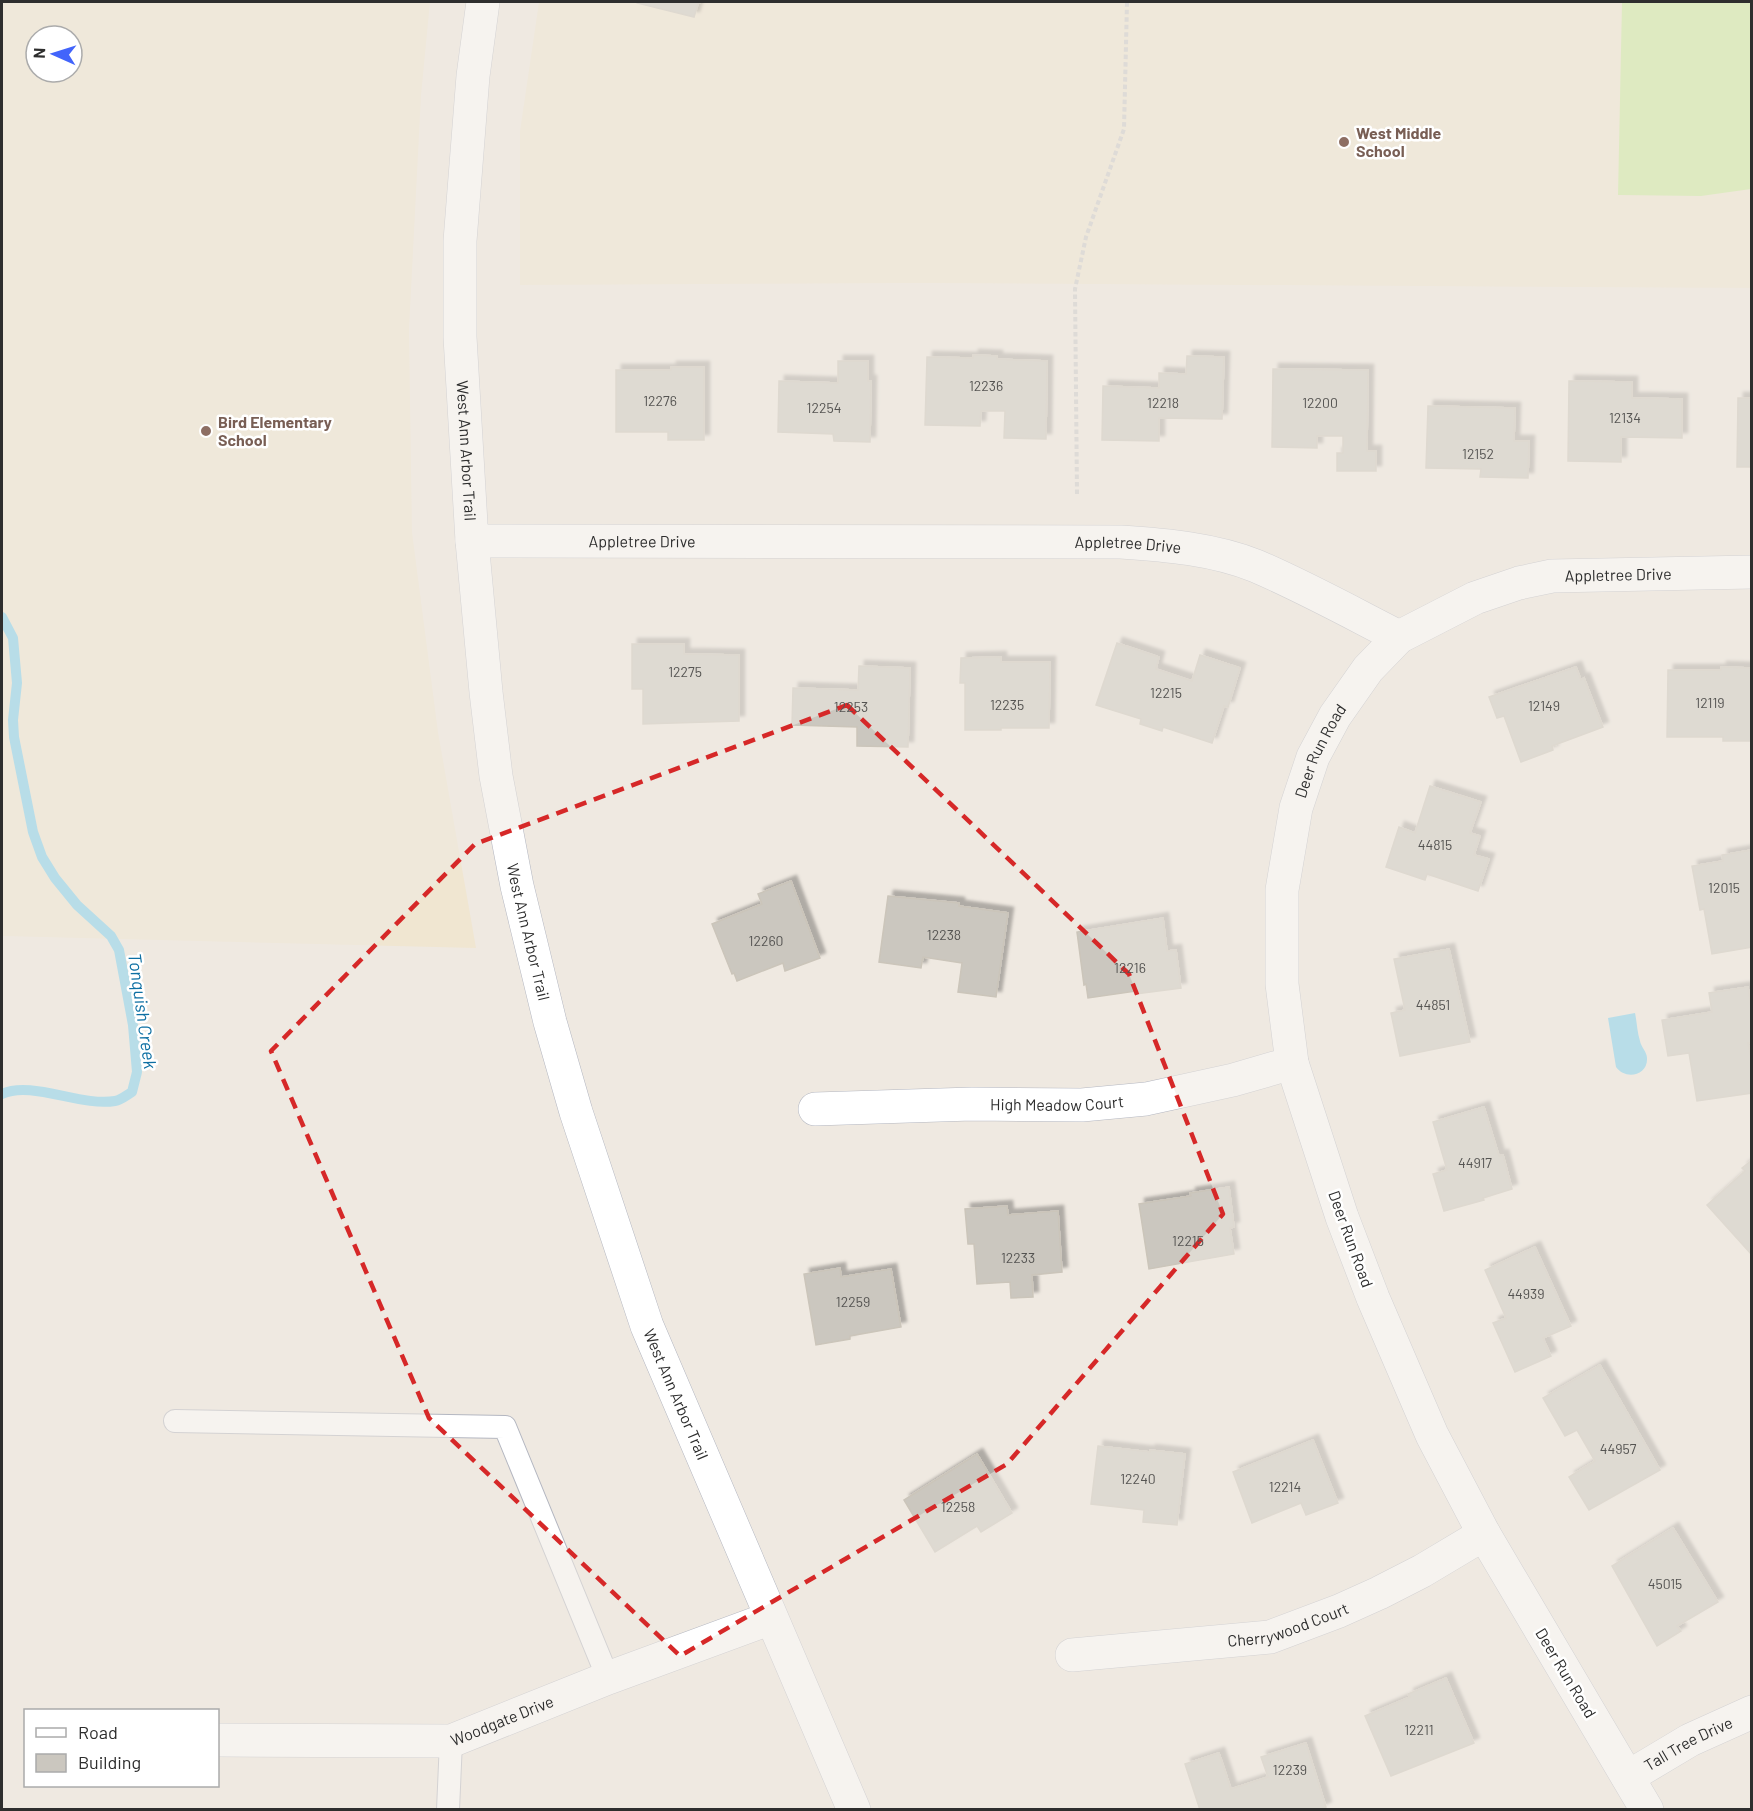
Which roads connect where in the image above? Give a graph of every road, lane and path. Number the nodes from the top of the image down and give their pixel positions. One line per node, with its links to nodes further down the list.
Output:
1 (483, 2): 4 (street, West Ann Arbor Trail)
2 (1127, 2): 3 (path)
3 (1077, 495)
4 (472, 541): 6 (street, Appletree Drive); 11 (street, West Ann Arbor Trail)
5 (1752, 572): 6 (street, Appletree Drive)
6 (1400, 637): 7 (street, Deer Run Road)
7 (1292, 1064): 8 (street, High Meadow Court); 10 (street, Deer Run Road)
8 (815, 1109)
9 (175, 1421): 13 (lane)
10 (1484, 1534): 12 (street, Cherrywood Court); 17 (street, Deer Run Road)
11 (771, 1618): 13 (street, Woodgate Drive); 19 (street, West Ann Arbor Trail)
12 (1072, 1655)
13 (608, 1678): 16 (street, Woodgate Drive)
14 (1752, 1712): 17 (street, Tall Tree Drive)
15 (219, 1740): 16 (street, Woodgate Drive)
16 (451, 1741): 18 (lane)
17 (1628, 1777): 20 (street, Deer Run Road)
18 (448, 1809)
19 (854, 1809)
20 (1647, 1809)

